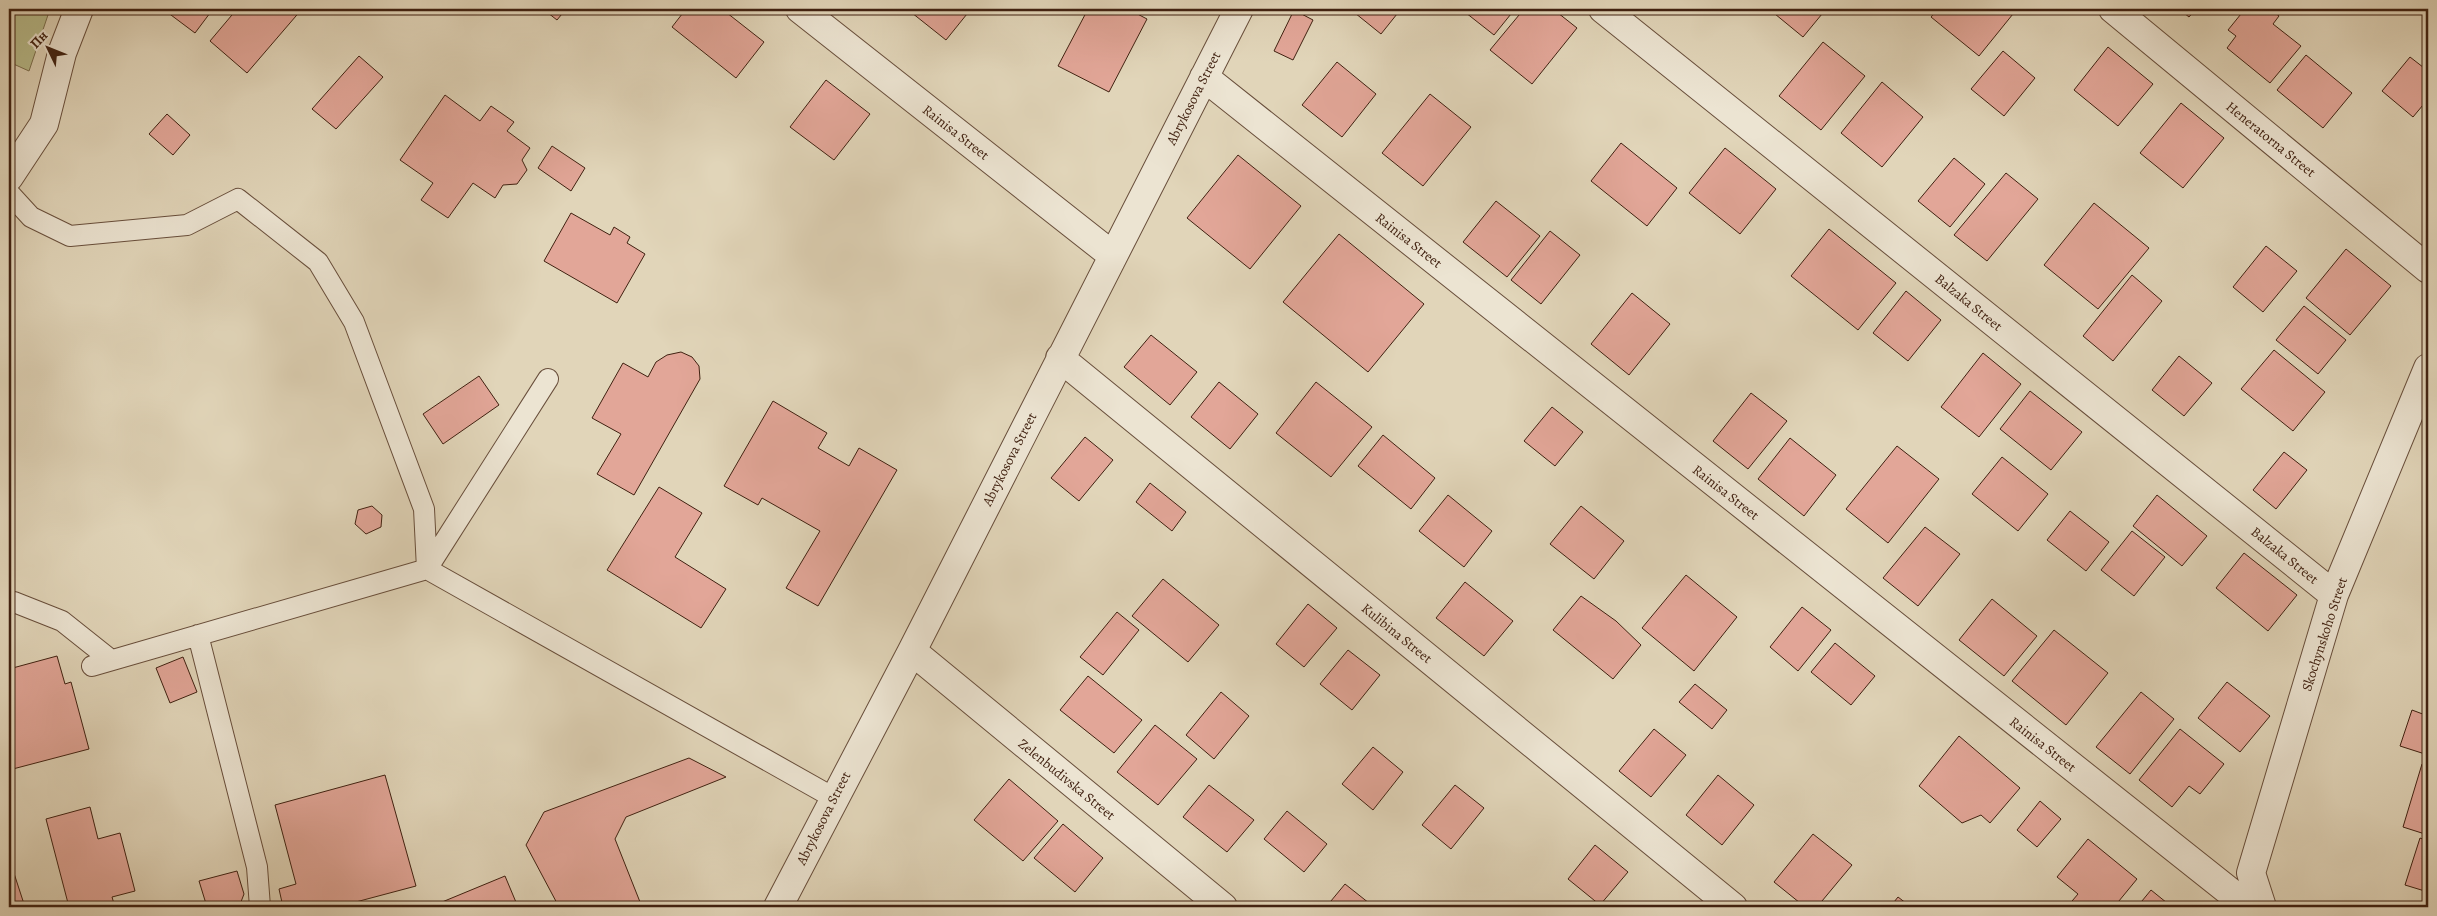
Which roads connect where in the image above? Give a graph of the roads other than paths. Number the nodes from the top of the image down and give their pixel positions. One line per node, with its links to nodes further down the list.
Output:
1 (79, 9): 7 (street)
2 (800, 9): 9 (street, Rainisa Street)
3 (1238, 9): 6 (street, Abrykosova Street)
4 (1603, 9): 15 (street, Balzaka Street)
5 (2113, 9): 10 (street, Heneratorna Street)
6 (1204, 77): 9 (street, Abrykosova Street); 26 (street, Rainisa Street)
7 (9, 177)
8 (9, 193): 14 (lane)
9 (1112, 255): 11 (street, Abrykosova Street)
10 (2428, 269)
11 (1060, 358): 18 (street, Abrykosova Street); 25 (street, Kulibina Street)
12 (2428, 368): 15 (street, Skochynskoho Street)
13 (548, 379): 14 (lane)
14 (427, 568): 17 (lane); 21 (lane)
15 (2334, 595): 27 (street, Skochynskoho Street)
16 (9, 602): 19 (lane)
17 (198, 635): 19 (lane); 22 (lane)
18 (912, 652): 21 (street, Abrykosova Street); 24 (street, Zelenbudivska Street)
19 (111, 660): 20 (lane)
20 (92, 666)
21 (834, 798): 23 (street, Abrykosova Street)
22 (260, 907)
23 (778, 907)
24 (1223, 907)
25 (1733, 907)
26 (2249, 907)
27 (2262, 907)

